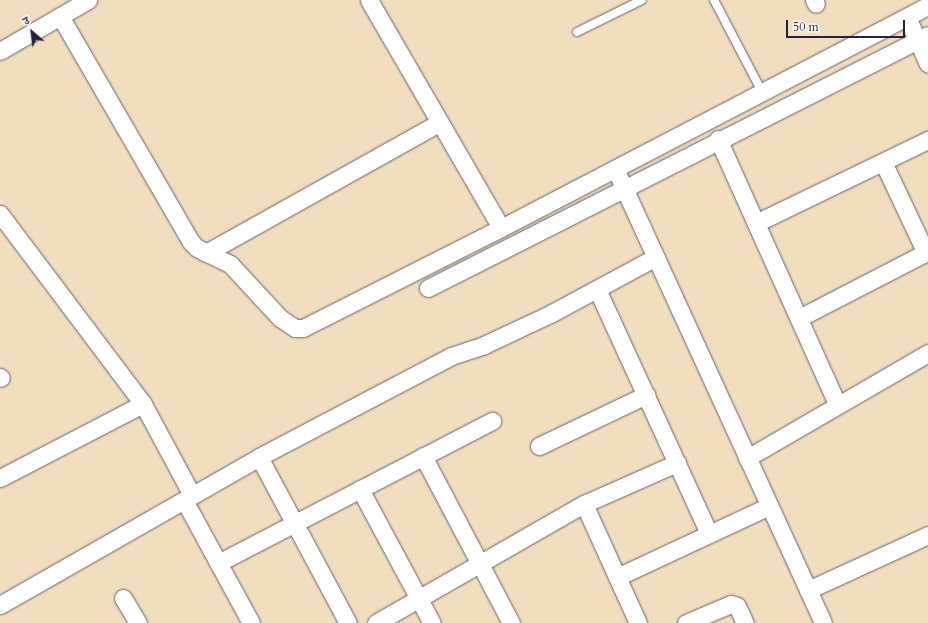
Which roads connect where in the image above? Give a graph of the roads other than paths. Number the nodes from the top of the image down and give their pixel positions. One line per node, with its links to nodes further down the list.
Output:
1 (88, 0): 6 (street)
2 (369, 0): 13 (street)
3 (642, 0): 8 (lane)
4 (714, 0): 12 (lane)
5 (928, 6): 7 (street)
6 (60, 16): 10 (street); 22 (street)
7 (907, 17): 9 (street); 12 (street)
8 (577, 32)
9 (923, 37): 11 (street); 14 (street)
10 (0, 51)
11 (928, 64)
12 (762, 92): 17 (street)
13 (439, 123): 21 (street); 22 (street)
14 (718, 139): 18 (street); 20 (street)
15 (928, 140): 16 (street)
16 (883, 162): 20 (street); 26 (street)
17 (615, 169): 18 (street); 21 (street)
18 (624, 188): 23 (street); 24 (street)
19 (0, 214): 29 (street)
20 (756, 223): 26 (street)
21 (501, 228): 22 (street)
22 (206, 253)
23 (656, 257): 25 (street); 35 (street)
24 (428, 288)
25 (597, 290): 28 (street); 34 (street)
26 (798, 318): 30 (street)
27 (928, 353): 30 (street)
28 (646, 396): 32 (street); 36 (street)
29 (143, 404): 37 (street); 39 (street)
30 (837, 404): 35 (street)
31 (492, 421): 33 (street)
32 (539, 446)
33 (423, 456): 38 (street); 45 (street)
34 (259, 457): 39 (street); 42 (street)
35 (747, 458): 41 (street)
36 (677, 463): 40 (street); 43 (street)
37 (0, 478)
38 (360, 489): 42 (street); 49 (street)
39 (188, 497): 46 (street); 51 (street)
40 (584, 504): 45 (street); 47 (street)
41 (769, 506): 43 (street); 48 (street)
42 (294, 522): 46 (street); 54 (street)
43 (709, 534): 47 (street)
44 (928, 535): 48 (street)
45 (479, 562): 49 (street); 57 (street)
46 (218, 563): 53 (street)
47 (617, 577): 58 (street)
48 (808, 590): 61 (street)
49 (419, 597): 55 (street); 56 (street)
50 (123, 598): 52 (street)
51 (0, 605)
52 (138, 623)
53 (251, 623)
54 (348, 623)
55 (376, 623)
56 (432, 623)
57 (511, 623)
58 (638, 623)
59 (686, 623): 60 (street)
60 (745, 623)
61 (823, 623)

